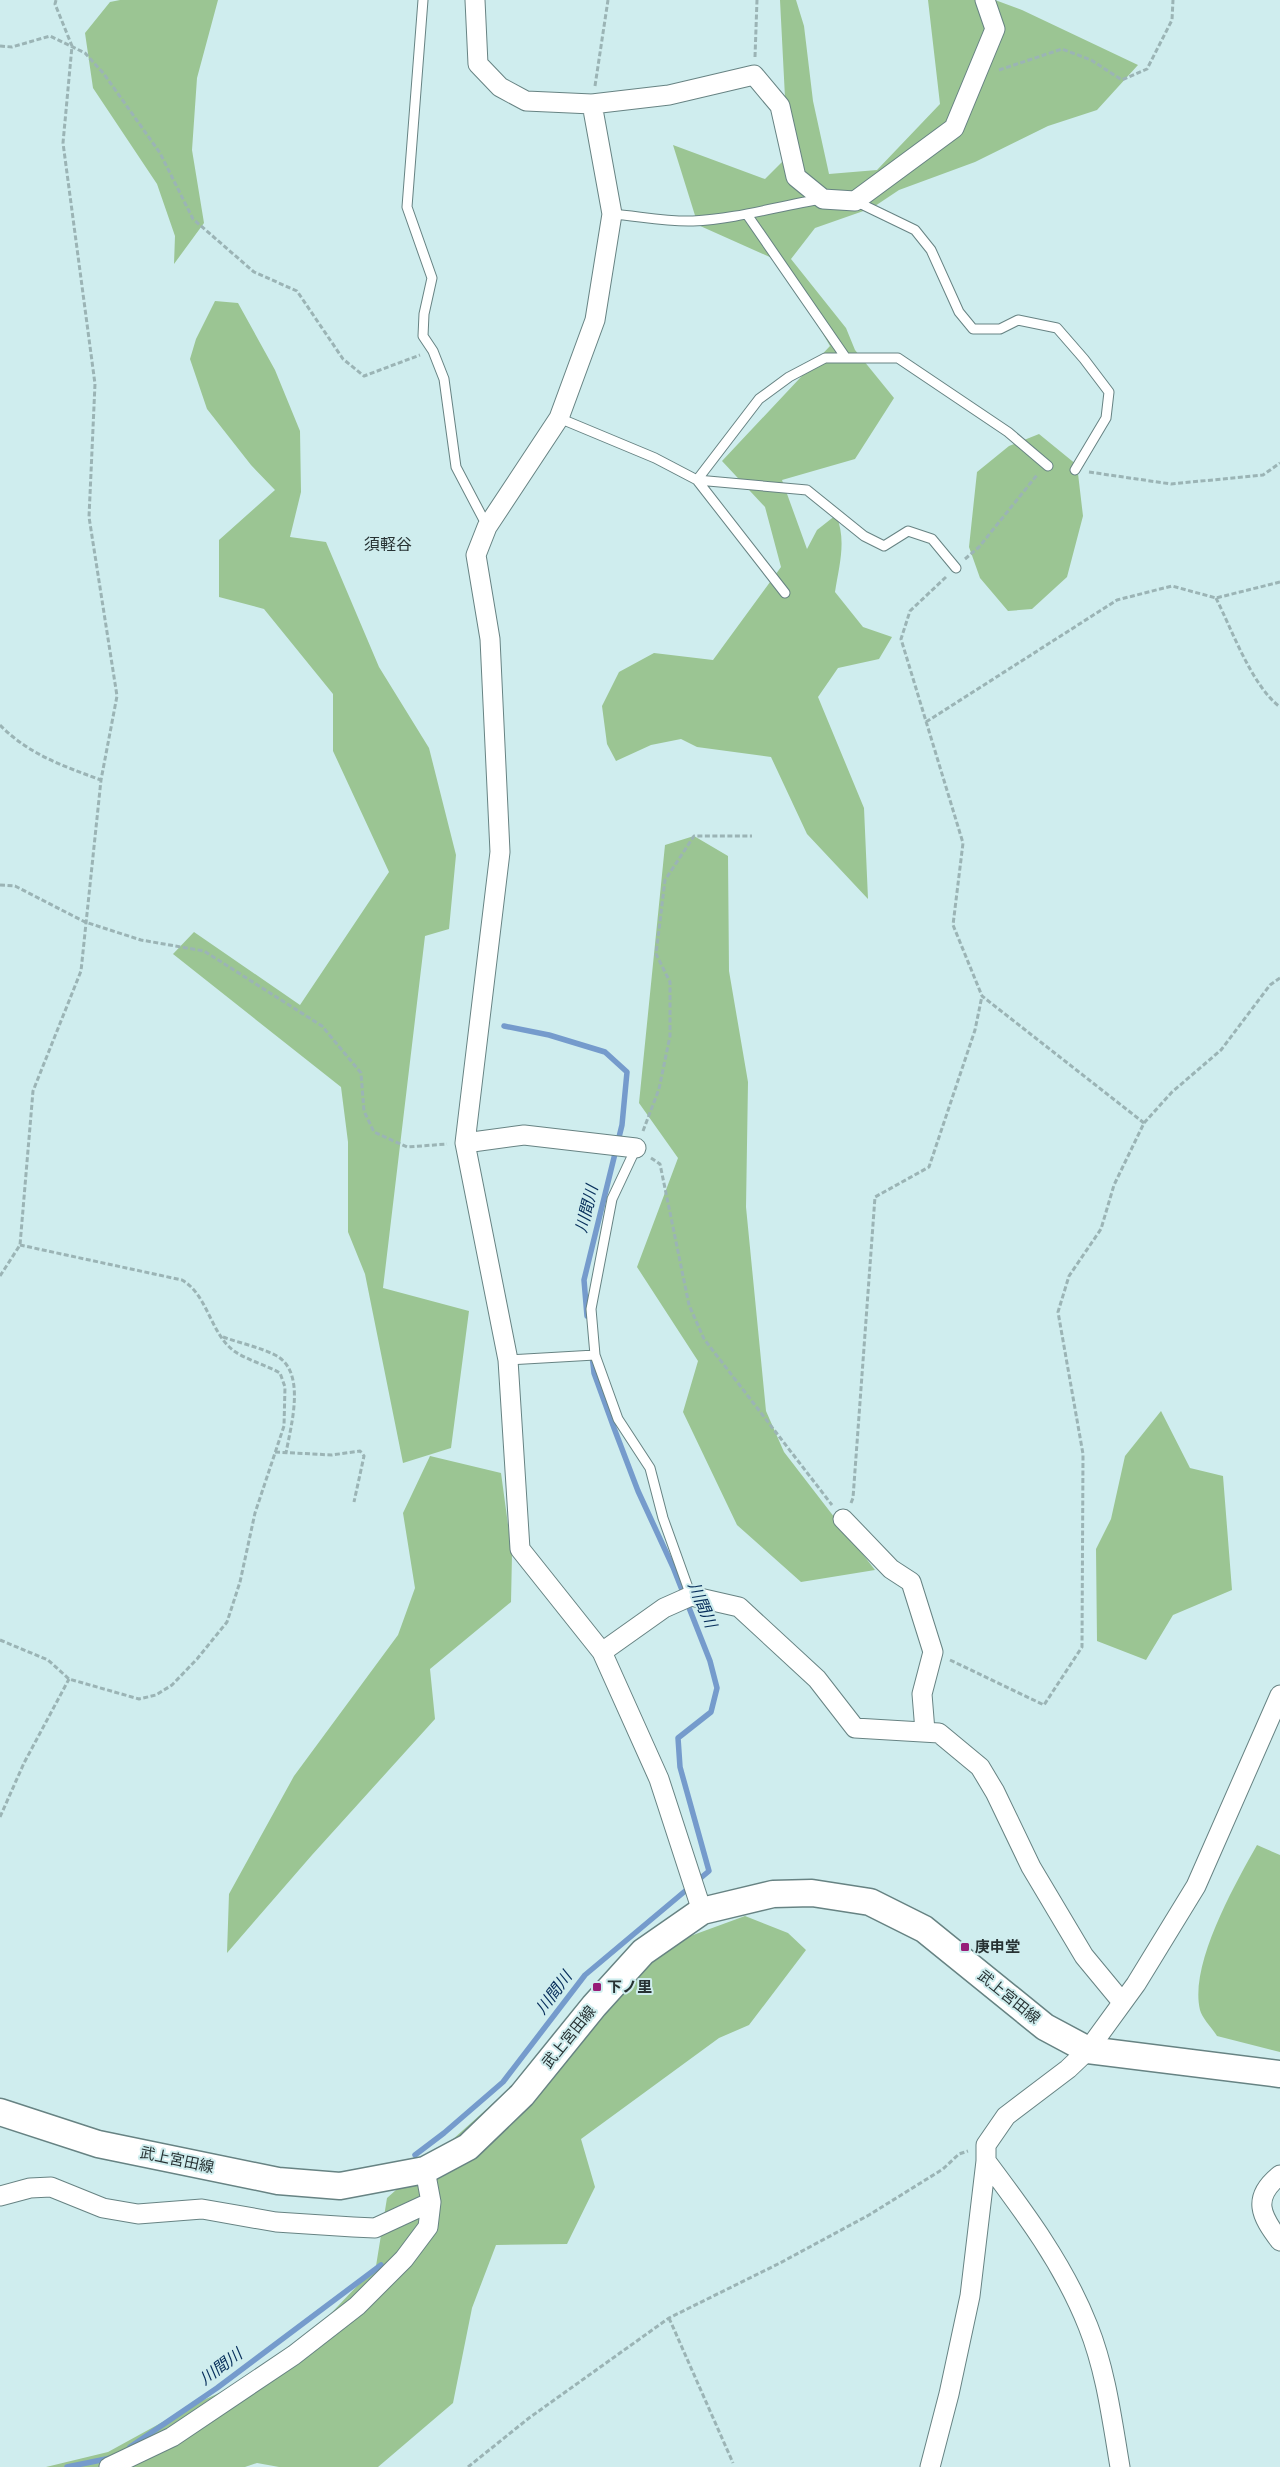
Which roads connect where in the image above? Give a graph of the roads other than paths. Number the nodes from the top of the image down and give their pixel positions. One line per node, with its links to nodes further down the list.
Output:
1 (423, 0): 14 (lane)
2 (476, 0): 4 (street)
3 (985, 0): 6 (street)
4 (592, 104): 5 (street); 7 (street)
5 (823, 199): 6 (street); 8 (lane)
6 (855, 201): 12 (lane)
7 (612, 214): 8 (lane); 10 (street)
8 (748, 216): 9 (lane)
9 (846, 358): 11 (lane); 13 (lane)
10 (559, 418): 13 (lane); 14 (street)
11 (1048, 466)
12 (1074, 470)
13 (697, 480): 15 (lane); 16 (lane)
14 (487, 527): 17 (street)
15 (956, 568)
16 (785, 593)
17 (465, 1143): 18 (street); 20 (street)
18 (636, 1148): 19 (lane)
19 (595, 1354): 20 (lane); 22 (lane)
20 (508, 1360): 23 (street)
21 (843, 1519): 25 (street)
22 (691, 1596): 23 (street); 25 (street)
23 (602, 1652): 26 (street)
24 (1280, 1694): 27 (street)
25 (925, 1731): 27 (street)
26 (702, 1911): 28 (main road, 武上宮田線); 32 (main road, 武上宮田線)
27 (1122, 2002): 28 (street)
28 (1088, 2050): 29 (main road, 武上宮田線); 31 (street)
29 (1280, 2074)
30 (0, 2112): 32 (main road, 武上宮田線)
31 (986, 2153): 38 (street); 39 (street)
32 (425, 2170): 35 (street)
33 (1280, 2175): 36 (street)
34 (0, 2196): 35 (street)
35 (431, 2202): 37 (street)
36 (1280, 2241)
37 (109, 2467)
38 (930, 2467)
39 (1120, 2467)

